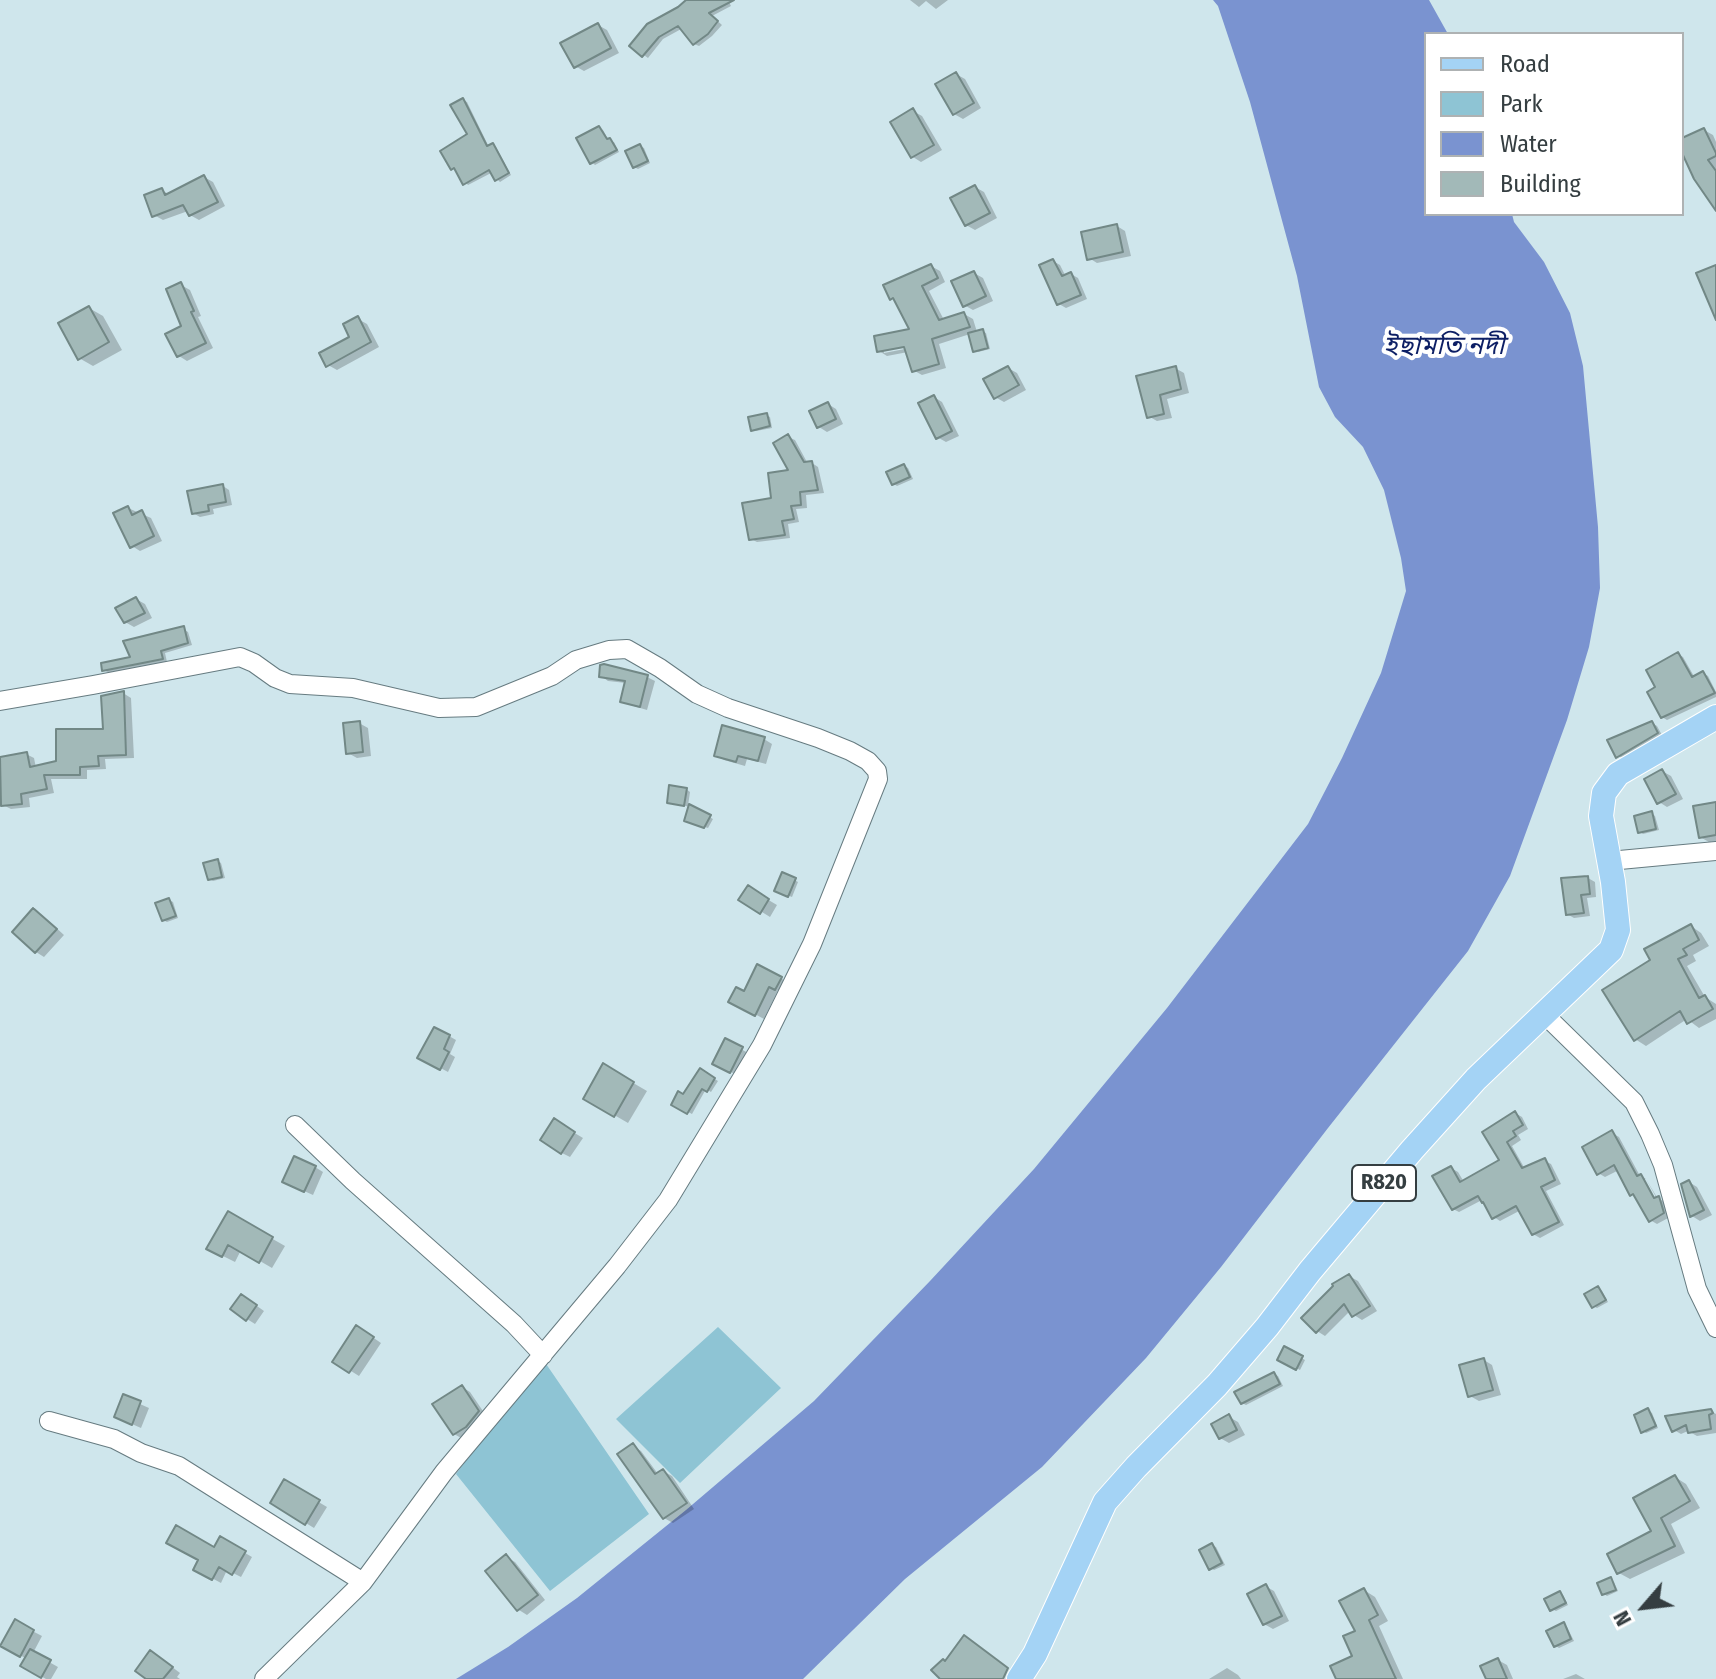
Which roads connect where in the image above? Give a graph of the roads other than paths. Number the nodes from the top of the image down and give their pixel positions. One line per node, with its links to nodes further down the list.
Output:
1 (0, 701): 8 (street)
2 (1716, 717): 4 (main road, R820)
3 (1716, 851): 4 (street)
4 (1609, 861): 5 (main road, R820)
5 (1544, 1014): 7 (street); 12 (main road, R820)
6 (295, 1125): 8 (street)
7 (1716, 1328)
8 (543, 1355): 10 (street)
9 (49, 1421): 10 (street)
10 (363, 1582): 11 (street)
11 (264, 1679)
12 (1019, 1679)

